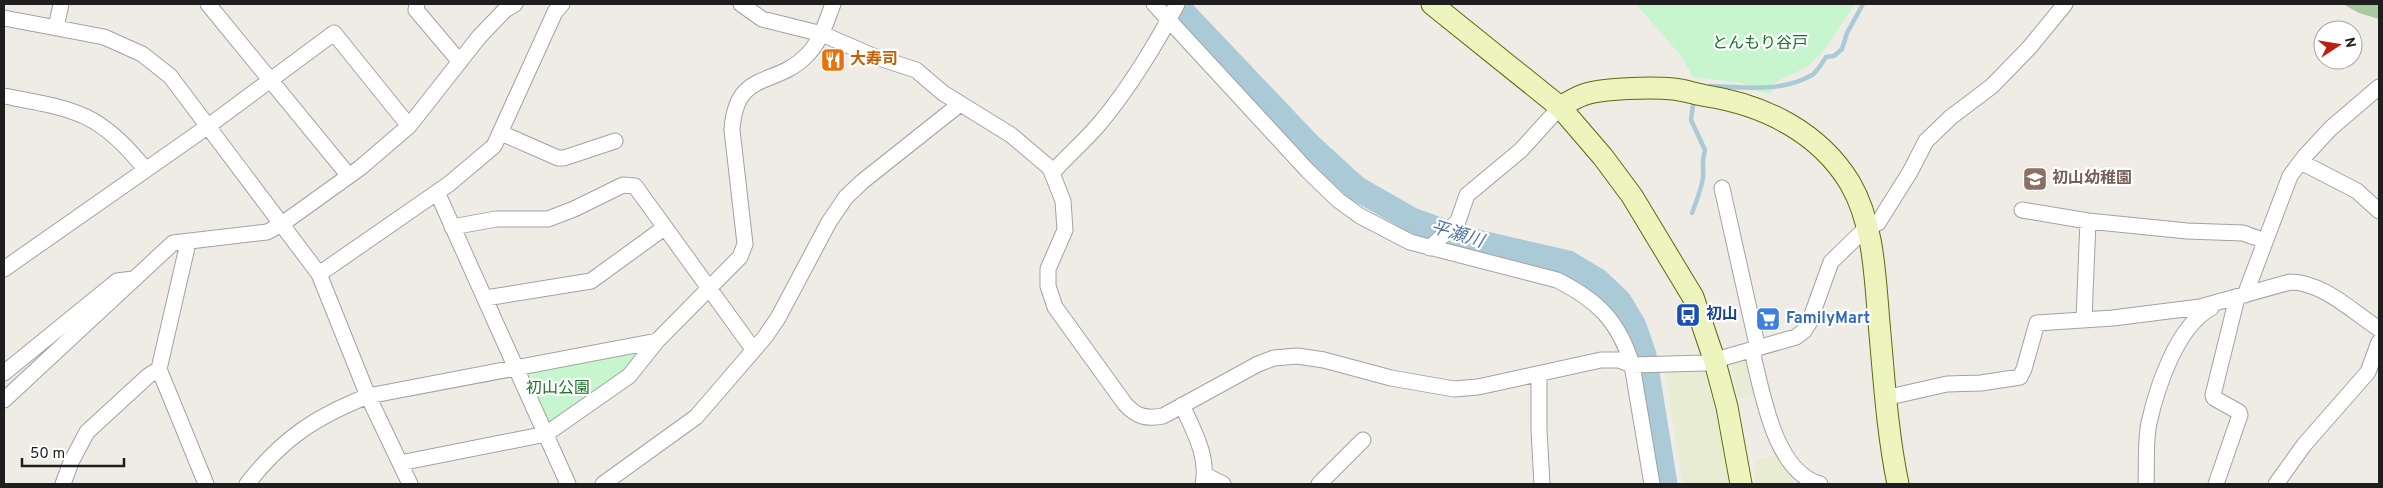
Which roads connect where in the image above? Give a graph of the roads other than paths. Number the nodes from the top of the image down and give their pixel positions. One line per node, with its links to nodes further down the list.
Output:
1 (61, 4): 13 (street)
2 (208, 4): 16 (street)
3 (417, 4): 15 (street)
4 (515, 4): 15 (street)
5 (562, 4): 23 (street)
6 (741, 4): 14 (street)
7 (833, 4): 14 (street)
8 (1154, 4): 11 (street)
9 (1432, 4): 20 (street)
10 (2065, 4): 37 (street)
11 (1173, 13): 27 (street); 40 (street)
12 (4, 18): 13 (street)
13 (56, 28): 22 (street)
14 (822, 34): 19 (street); 44 (street)
15 (460, 62): 21 (street)
16 (271, 80): 21 (street); 22 (street); 28 (street)
17 (2379, 87): 25 (street)
18 (4, 96): 26 (street)
19 (960, 104): 27 (street); 52 (street)
20 (1560, 107): 37 (street); 40 (street); 54 (street)
21 (409, 126): 28 (street)
22 (207, 127): 26 (street); 34 (street)
23 (501, 133): 24 (street); 30 (street)
24 (615, 141)
25 (2301, 162): 32 (street); 38 (street)
26 (145, 169): 41 (street)
27 (1053, 172): 63 (street)
28 (349, 176): 34 (street)
29 (1722, 188): 53 (street)
30 (437, 192): 35 (street); 42 (street)
31 (2022, 210): 33 (street)
32 (2379, 211)
33 (2088, 221): 38 (street); 48 (street)
34 (282, 224): 39 (street); 42 (street)
35 (452, 227): 36 (street); 46 (street)
36 (664, 228): 44 (street); 46 (street)
37 (1867, 228): 53 (street); 61 (street)
38 (2265, 241): 45 (street)
39 (188, 243): 43 (street); 57 (street)
40 (1430, 248): 55 (street)
41 (4, 269)
42 (319, 274): 60 (street)
43 (134, 279): 58 (street); 62 (street)
44 (708, 290): 50 (street); 52 (street)
45 (2241, 296): 47 (street); 49 (street); 82 (street)
46 (486, 298): 56 (street)
47 (2217, 304): 48 (street); 81 (street)
48 (2084, 319): 61 (street)
49 (2379, 329)
50 (656, 341): 56 (street); 64 (street)
51 (2379, 342): 83 (street)
52 (753, 349): 73 (street)
53 (1755, 350): 54 (street); 79 (street)
54 (1715, 362): 55 (street); 78 (street)
55 (1632, 365): 59 (street); 77 (street)
56 (514, 367): 60 (street); 64 (street)
57 (159, 370): 68 (street); 69 (street)
58 (4, 373)
59 (1539, 375): 63 (street); 76 (street)
60 (368, 396): 66 (street); 70 (street)
61 (1885, 398): 80 (street)
62 (4, 400)
63 (1182, 405): 67 (street)
64 (546, 434): 66 (street); 72 (street)
65 (1363, 440): 75 (street)
66 (400, 463): 71 (street)
67 (1204, 479): 74 (street)
68 (64, 484)
69 (206, 484)
70 (247, 484)
71 (410, 484)
72 (568, 484)
73 (603, 484)
74 (1223, 484)
75 (1319, 484)
76 (1542, 484)
77 (1652, 484)
78 (1741, 484)
79 (1820, 484)
80 (1898, 484)
81 (2146, 484)
82 (2216, 484)
83 (2276, 484)

